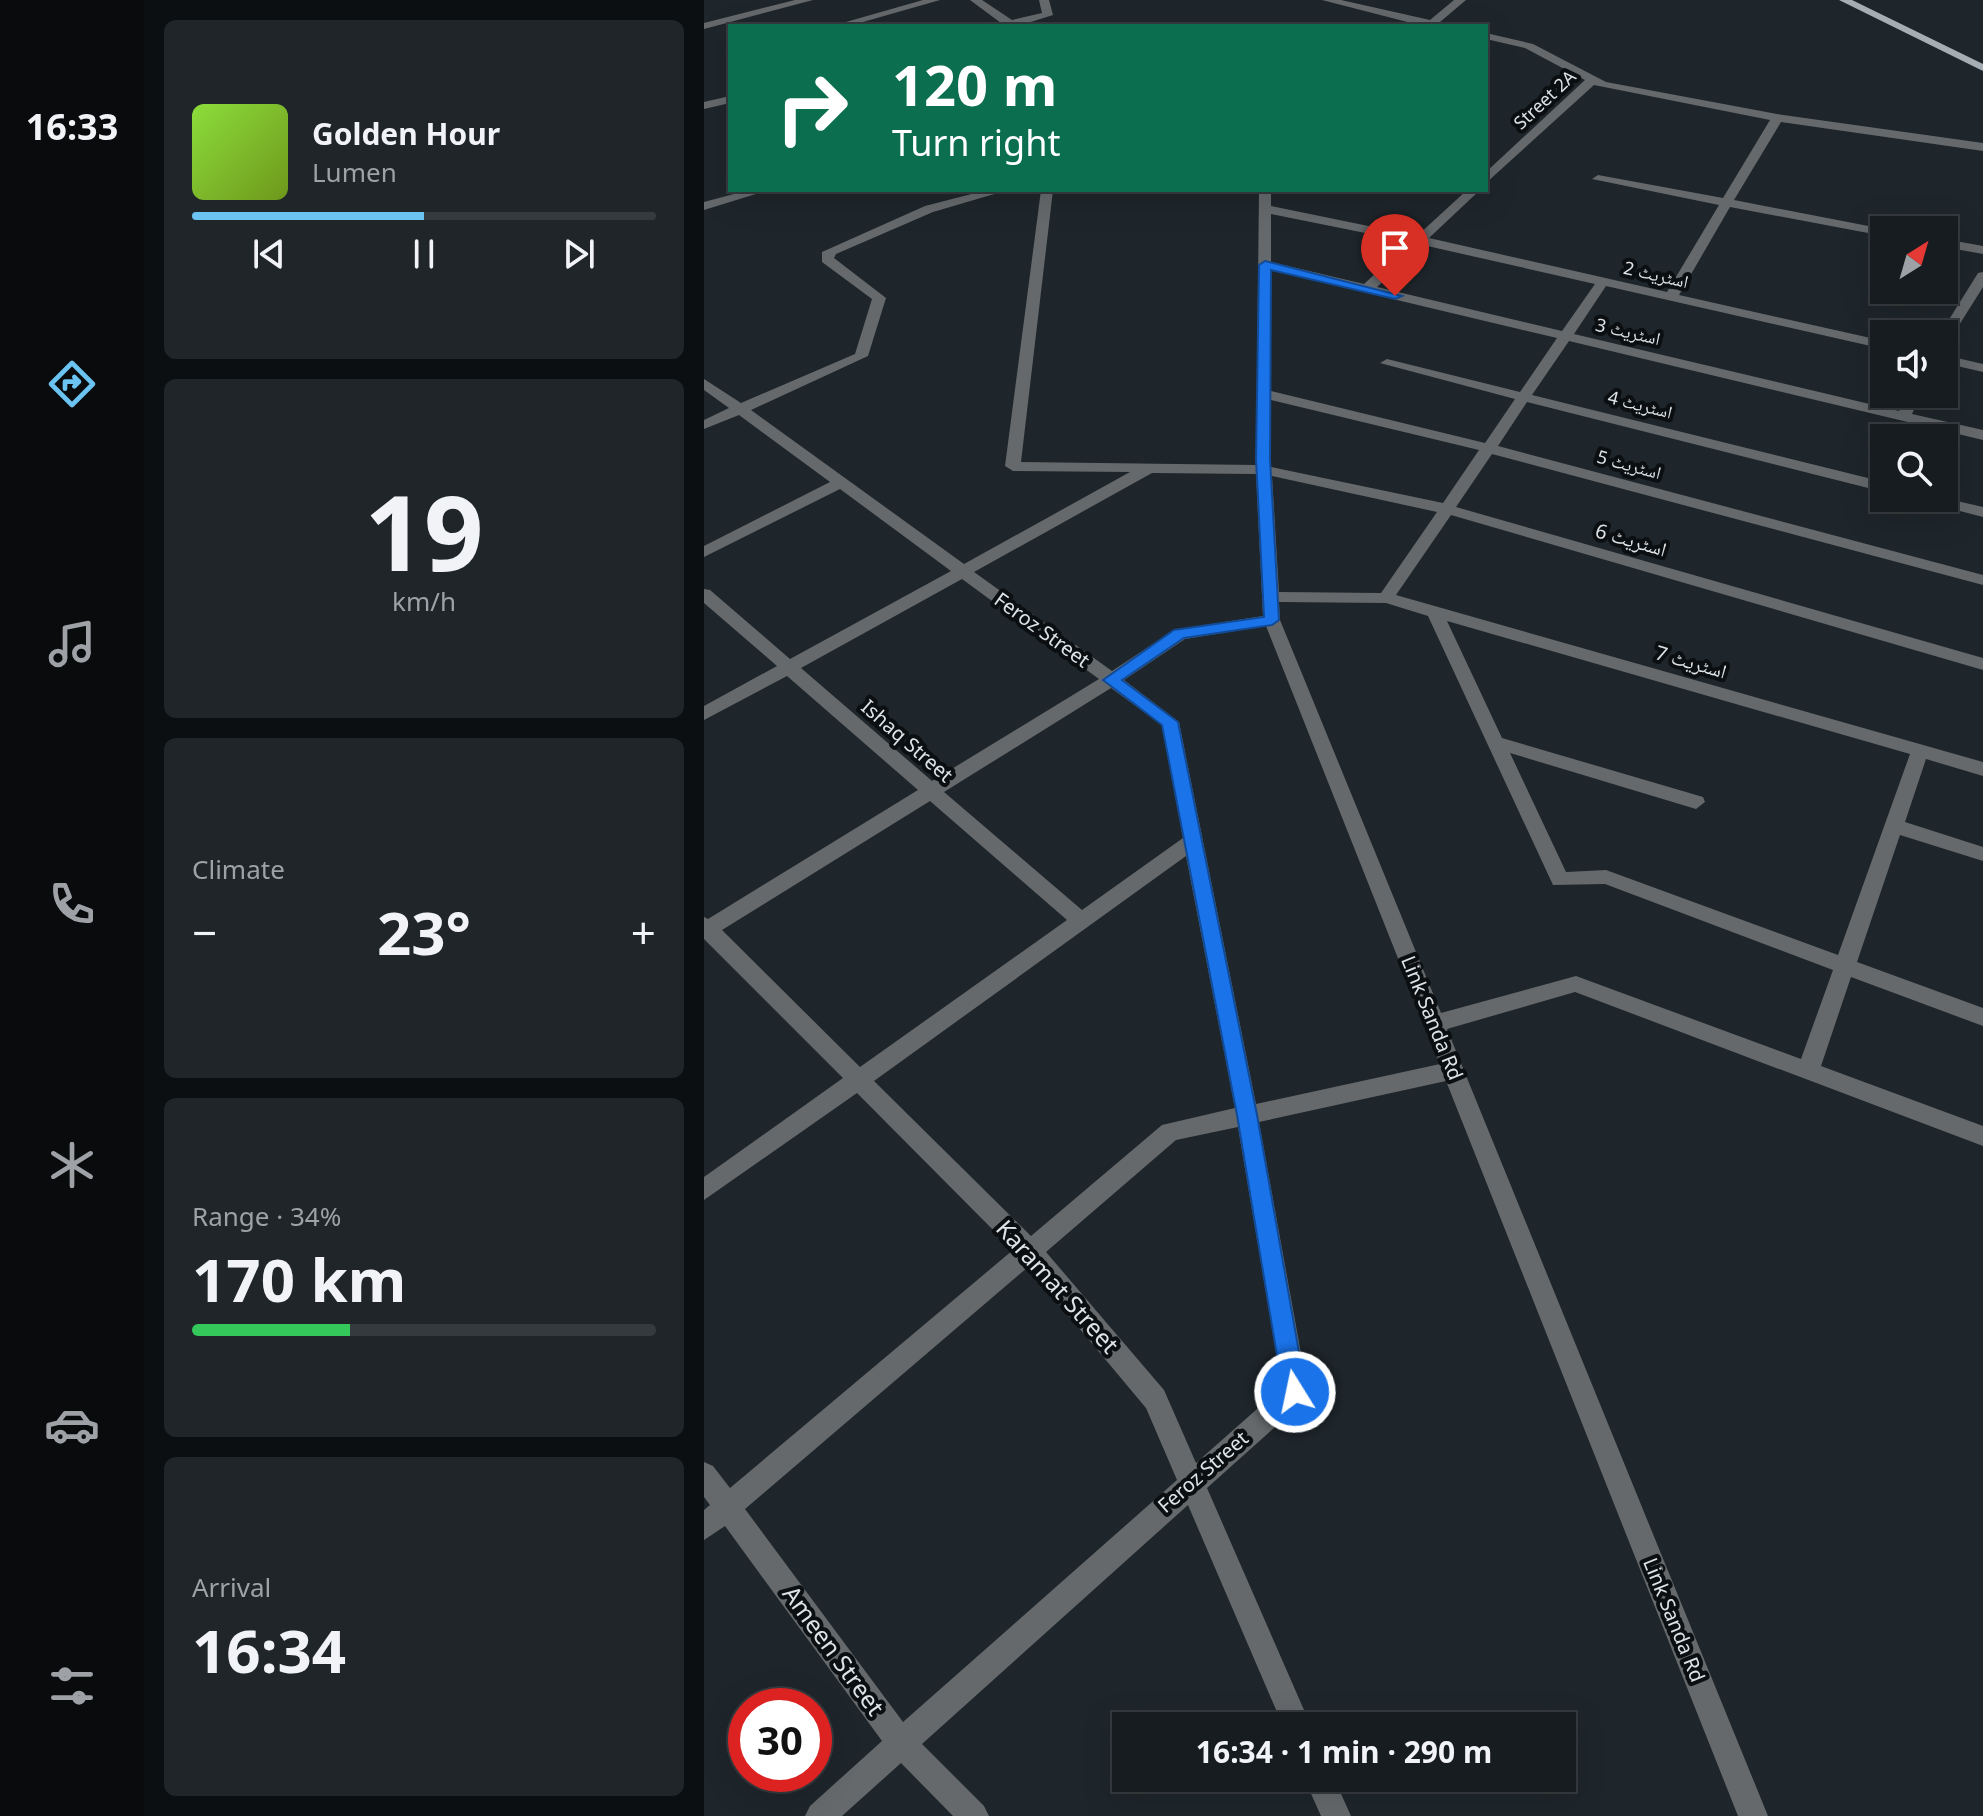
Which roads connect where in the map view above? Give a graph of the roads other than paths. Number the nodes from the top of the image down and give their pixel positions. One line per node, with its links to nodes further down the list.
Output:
1 (808, 0): 8 (street)
2 (935, 0): 11 (street)
3 (975, 0): 12 (street)
4 (1044, 0): 9 (street)
5 (1327, 0): 13 (street)
6 (1461, 0): 14 (street)
7 (1844, 0): 17 (main road)
8 (740, 17): 10 (street); 15 (street)
9 (1050, 21): 12 (street)
10 (749, 24)
11 (845, 24)
12 (1010, 24)
13 (1431, 24)
14 (1436, 24)
15 (704, 26)
16 (1488, 36): 18 (street)
17 (1983, 68)
18 (1592, 80): 21 (street); 23 (street, Street 2A)
19 (728, 100): 20 (street)
20 (704, 106)
21 (1777, 118): 22 (street); 30 (street)
22 (1983, 147)
23 (1488, 177)
24 (1598, 179): 30 (street)
25 (756, 192): 31 (street)
26 (994, 192): 53 (street)
27 (1047, 192): 58 (street, اسٹریٹ 6)
28 (1472, 192): 33 (street)
29 (1265, 200): 33 (street, اسٹریٹ 2); 36 (street, Link Sanda Rd)
30 (1727, 203): 32 (street); 40 (street)
31 (704, 206)
32 (1870, 229)
33 (1420, 240): 38 (street, اسٹریٹ 2); 39 (street)
34 (1958, 246): 35 (street)
35 (1983, 250)
36 (1265, 265): 39 (street, اسٹریٹ 3); 50 (street, Link Sanda Rd)
37 (1983, 276): 41 (street)
38 (1603, 281): 40 (street, اسٹریٹ 2); 44 (street)
39 (1367, 289): 44 (street, اسٹریٹ 3)
40 (1671, 297): 45 (street, اسٹریٹ 2)
41 (1965, 307): 42 (street); 43 (street)
42 (1983, 312)
43 (1956, 320)
44 (1564, 336): 51 (street); 54 (street, اسٹریٹ 3)
45 (1870, 342)
46 (1958, 362): 48 (street)
47 (1387, 363): 51 (street, اسٹریٹ 4)
48 (1983, 368)
49 (704, 383): 53 (street, Feroz Street)
50 (1264, 394): 57 (street, اسٹریٹ 5); 59 (street, Link Sanda Rd)
51 (1523, 396): 57 (street); 61 (street, اسٹریٹ 4)
52 (1908, 408): 54 (street)
53 (738, 409): 55 (street); 60 (street, Feroz Street)
54 (1904, 416): 56 (street, اسٹریٹ 3)
55 (704, 425)
56 (1983, 435)
57 (1488, 448): 63 (street); 67 (street, اسٹریٹ 5)
58 (1150, 468): 59 (street, اسٹریٹ 6); 66 (street)
59 (1264, 470): 63 (street, اسٹریٹ 6); 69 (street, Link Sanda Rd)
60 (840, 483): 65 (street); 66 (street, Feroz Street)
61 (1870, 483)
62 (1958, 506): 64 (street)
63 (1447, 509): 70 (street); 73 (street, اسٹریٹ 6)
64 (1983, 512)
65 (704, 552)
66 (962, 572): 74 (street); 75 (street, Feroz Street)
67 (1983, 580)
68 (704, 594): 74 (street, Ishaq Street)
69 (1270, 597): 70 (street, اسٹریٹ 7); 72 (street, Link Sanda Rd)
70 (1386, 598): 71 (street, اسٹریٹ 7)
71 (1434, 611): 77 (street); 78 (street, اسٹریٹ 7)
72 (1272, 620): 75 (street); 89 (street, Link Sanda Rd)
73 (1983, 664)
74 (788, 667): 76 (street); 80 (street, Ishaq Street)
75 (1111, 680): 80 (street); 83 (street, Feroz Street)
76 (704, 714)
77 (1495, 742): 81 (street); 87 (street)
78 (1920, 751): 79 (street, اسٹریٹ 7); 82 (street)
79 (1983, 769)
80 (930, 791): 85 (street, Ishaq Street); 86 (street)
81 (1696, 802)
82 (1893, 825): 84 (street); 87 (street)
83 (1193, 841): 85 (street); 93 (street, Feroz Street)
84 (1983, 854)
85 (1081, 921): 92 (street)
86 (705, 928): 92 (street, Karamat Street)
87 (1843, 965): 88 (street); 91 (street)
88 (1983, 1017)
89 (1434, 1024): 90 (street, Link Sanda Rd); 91 (street)
90 (1453, 1070): 93 (street); 107 (street, Link Sanda Rd)
91 (1808, 1071): 94 (street)
92 (859, 1080): 95 (street); 96 (street, Karamat Street)
93 (1247, 1115): 96 (street); 98 (street, Feroz Street)
94 (1983, 1136)
95 (704, 1190)
96 (1030, 1251): 98 (street, Karamat Street); 99 (street)
97 (704, 1475): 99 (street, Ameen Street)
98 (1191, 1483): 101 (street, Karamat Street); 102 (street, Feroz Street)
99 (728, 1507): 100 (street); 102 (street, Ameen Street)
100 (704, 1527)
101 (1291, 1712)
102 (901, 1743): 104 (street, Feroz Street); 105 (street, Ameen Street)
103 (1325, 1792): 106 (street)
104 (820, 1816)
105 (974, 1816)
106 (1336, 1816)
107 (1753, 1816)

